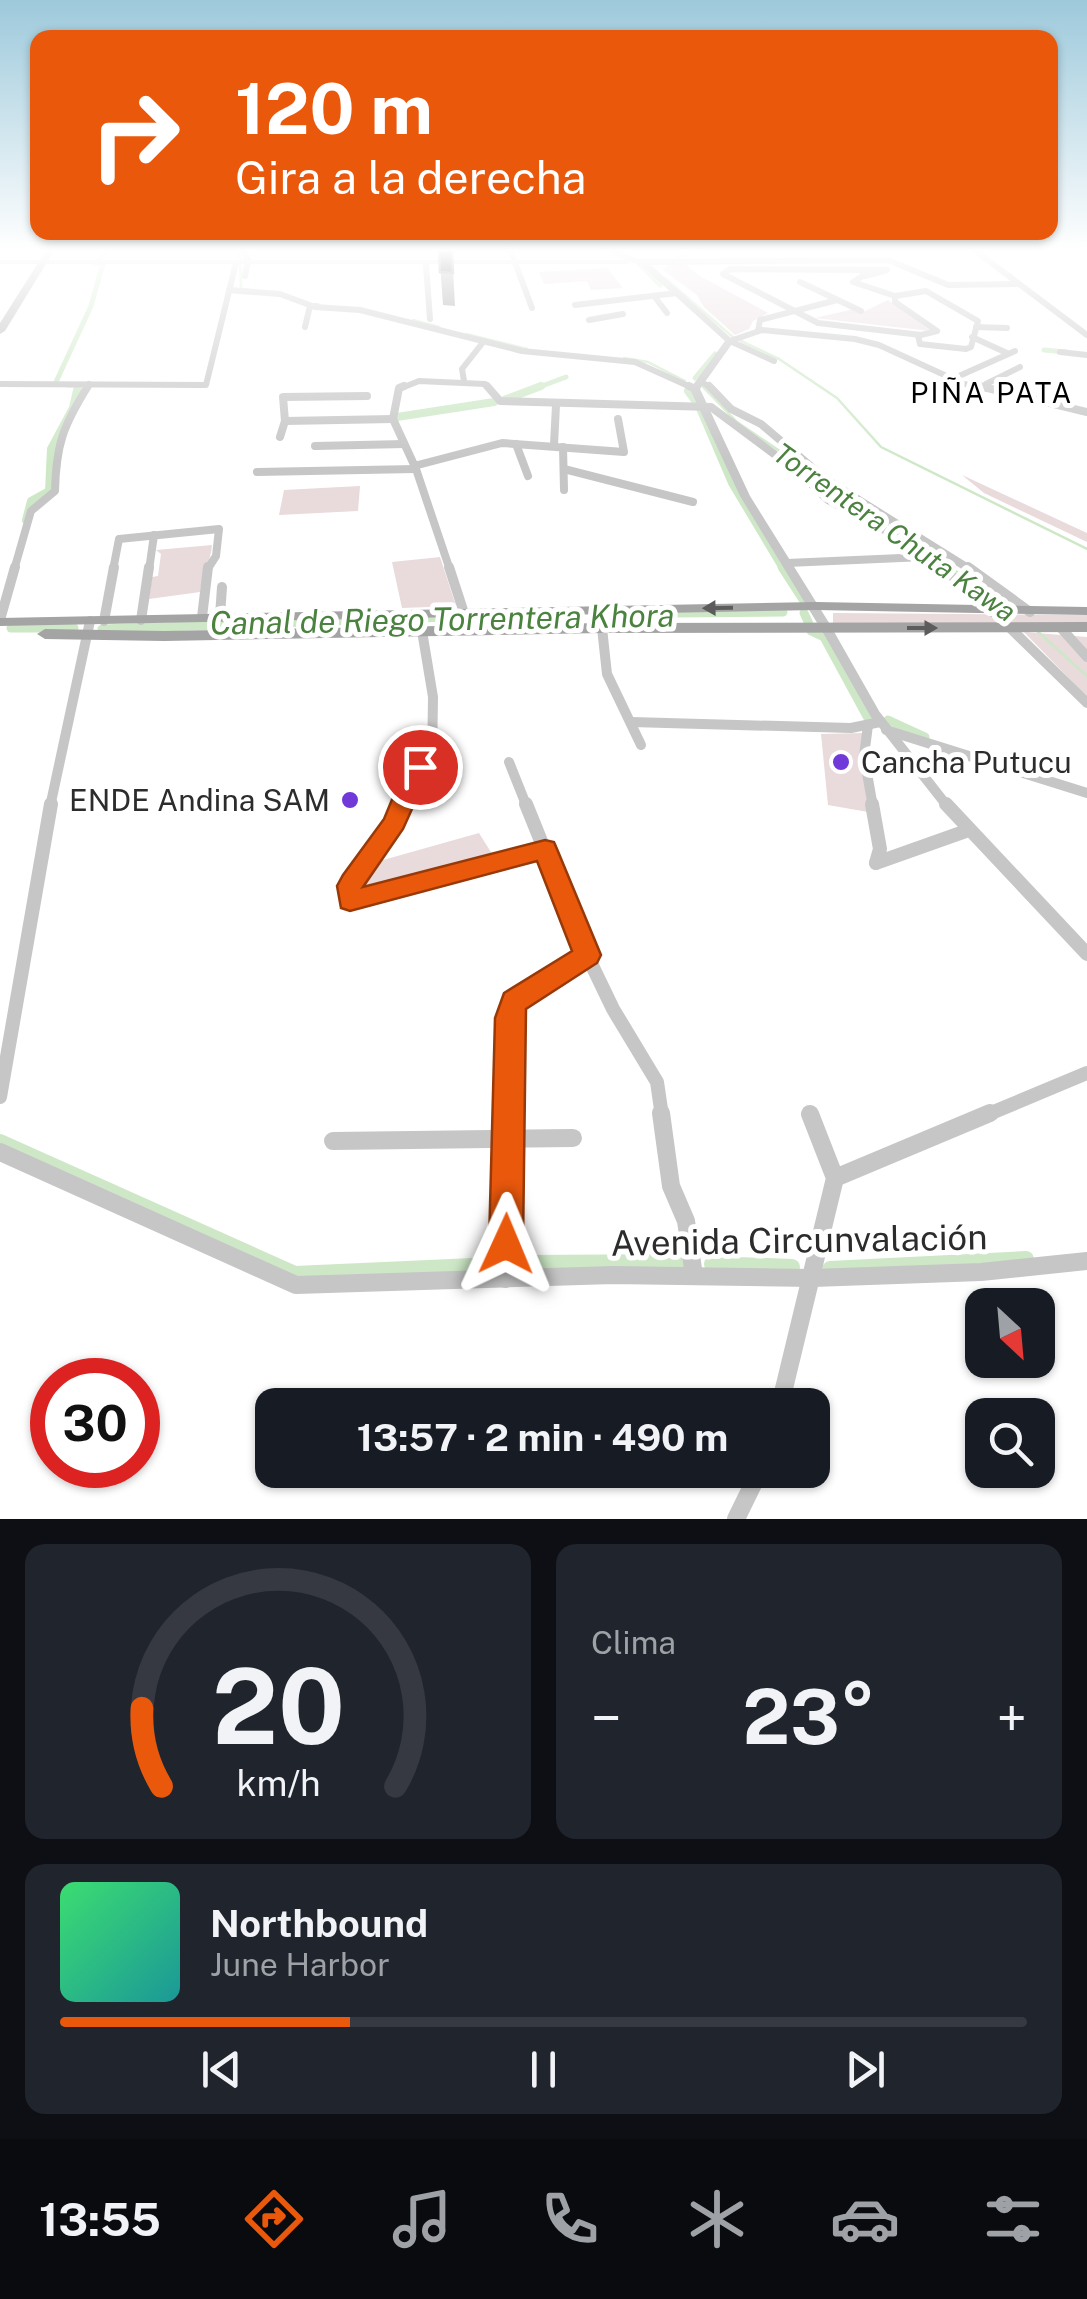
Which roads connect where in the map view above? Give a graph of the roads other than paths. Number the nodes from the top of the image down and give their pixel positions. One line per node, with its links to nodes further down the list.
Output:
1 (224, 320): 27 (street)
2 (307, 320): 11 (street)
3 (400, 320): 19 (street)
4 (433, 320): 19 (street)
5 (709, 320): 17 (street)
6 (768, 320): 14 (street)
7 (812, 320): 15 (street)
8 (920, 320): 15 (street)
9 (976, 320): 12 (street)
10 (1066, 320): 16 (street)
11 (305, 327)
12 (976, 328): 13 (street); 18 (street)
13 (1007, 328)
14 (760, 330): 17 (street); 29 (street)
15 (918, 335): 18 (street)
16 (1087, 336)
17 (733, 340): 22 (street); 28 (street)
18 (972, 340): 24 (street)
19 (488, 342): 25 (street); 28 (street)
20 (1060, 352): 21 (street)
21 (1087, 354)
22 (774, 361)
23 (1020, 367): 29 (street)
24 (959, 376)
25 (464, 381): 31 (street); 34 (street)
26 (0, 384): 27 (street)
27 (90, 384): 58 (street)
28 (697, 385): 32 (street); 60 (street)
29 (985, 388): 33 (street)
30 (367, 396): 36 (street)
31 (556, 405): 32 (street); 41 (street)
32 (706, 406): 49 (street); 50 (street)
33 (1085, 414)
34 (393, 418): 36 (street); 38 (street)
35 (618, 419): 41 (street)
36 (285, 421): 37 (street)
37 (280, 437)
38 (404, 444): 40 (street); 42 (street)
39 (516, 444): 41 (street); 42 (street); 45 (street)
40 (316, 446)
41 (558, 446): 43 (street)
42 (415, 468): 44 (street); 53 (street)
43 (564, 469): 46 (street); 47 (street)
44 (257, 472)
45 (528, 476)
46 (564, 490)
47 (693, 502)
48 (154, 535): 56 (street); 59 (street); 61 (street)
49 (924, 557): 50 (street); 55 (street)
50 (787, 563): 52 (street)
51 (222, 587): 57 (street)
52 (816, 606): 53 (main road, one-way to 53); 55 (main road); 62 (street)
53 (463, 610): 57 (main road)
54 (1087, 611): 60 (main road)
55 (995, 612): 60 (main road)
56 (202, 616): 57 (main road); 59 (main road)
57 (220, 616)
58 (1, 617): 61 (main road)
59 (141, 620): 61 (main road)
60 (1022, 620): 62 (main road, one-way to 60); 65 (main road); 69 (street)
61 (94, 626): 66 (main road); 67 (main road); 80 (street)
62 (825, 626): 64 (main road); 71 (street)
63 (1087, 627): 65 (main road)
64 (602, 628): 66 (main road); 70 (street)
65 (1053, 628): 68 (street)
66 (422, 631): 76 (street)
67 (0, 634)
68 (1087, 656)
69 (1087, 704)
70 (631, 722): 71 (street); 72 (street)
71 (878, 726): 74 (street); 75 (street); 75 (street)
72 (641, 745)
73 (509, 762): 76 (street)
74 (1087, 793)
75 (969, 830): 77 (street)
76 (545, 849): 78 (street)
77 (1087, 954)
78 (588, 955): 83 (street); 88 (street)
79 (1087, 1073): 86 (street)
80 (0, 1097)
81 (810, 1114): 86 (street)
82 (573, 1138): 83 (street)
83 (509, 1140): 84 (street); 90 (street)
84 (333, 1142)
85 (0, 1152): 90 (street, Avenida Circunvalación)
86 (835, 1178): 89 (street)
87 (1087, 1261): 89 (street, Avenida Circunvalación)
88 (694, 1276): 89 (street, Avenida Circunvalación); 90 (street, Avenida Circunvalación)
89 (813, 1278): 91 (street)
90 (505, 1279)
91 (784, 1388)
92 (751, 1488): 93 (street)
93 (736, 1519)

